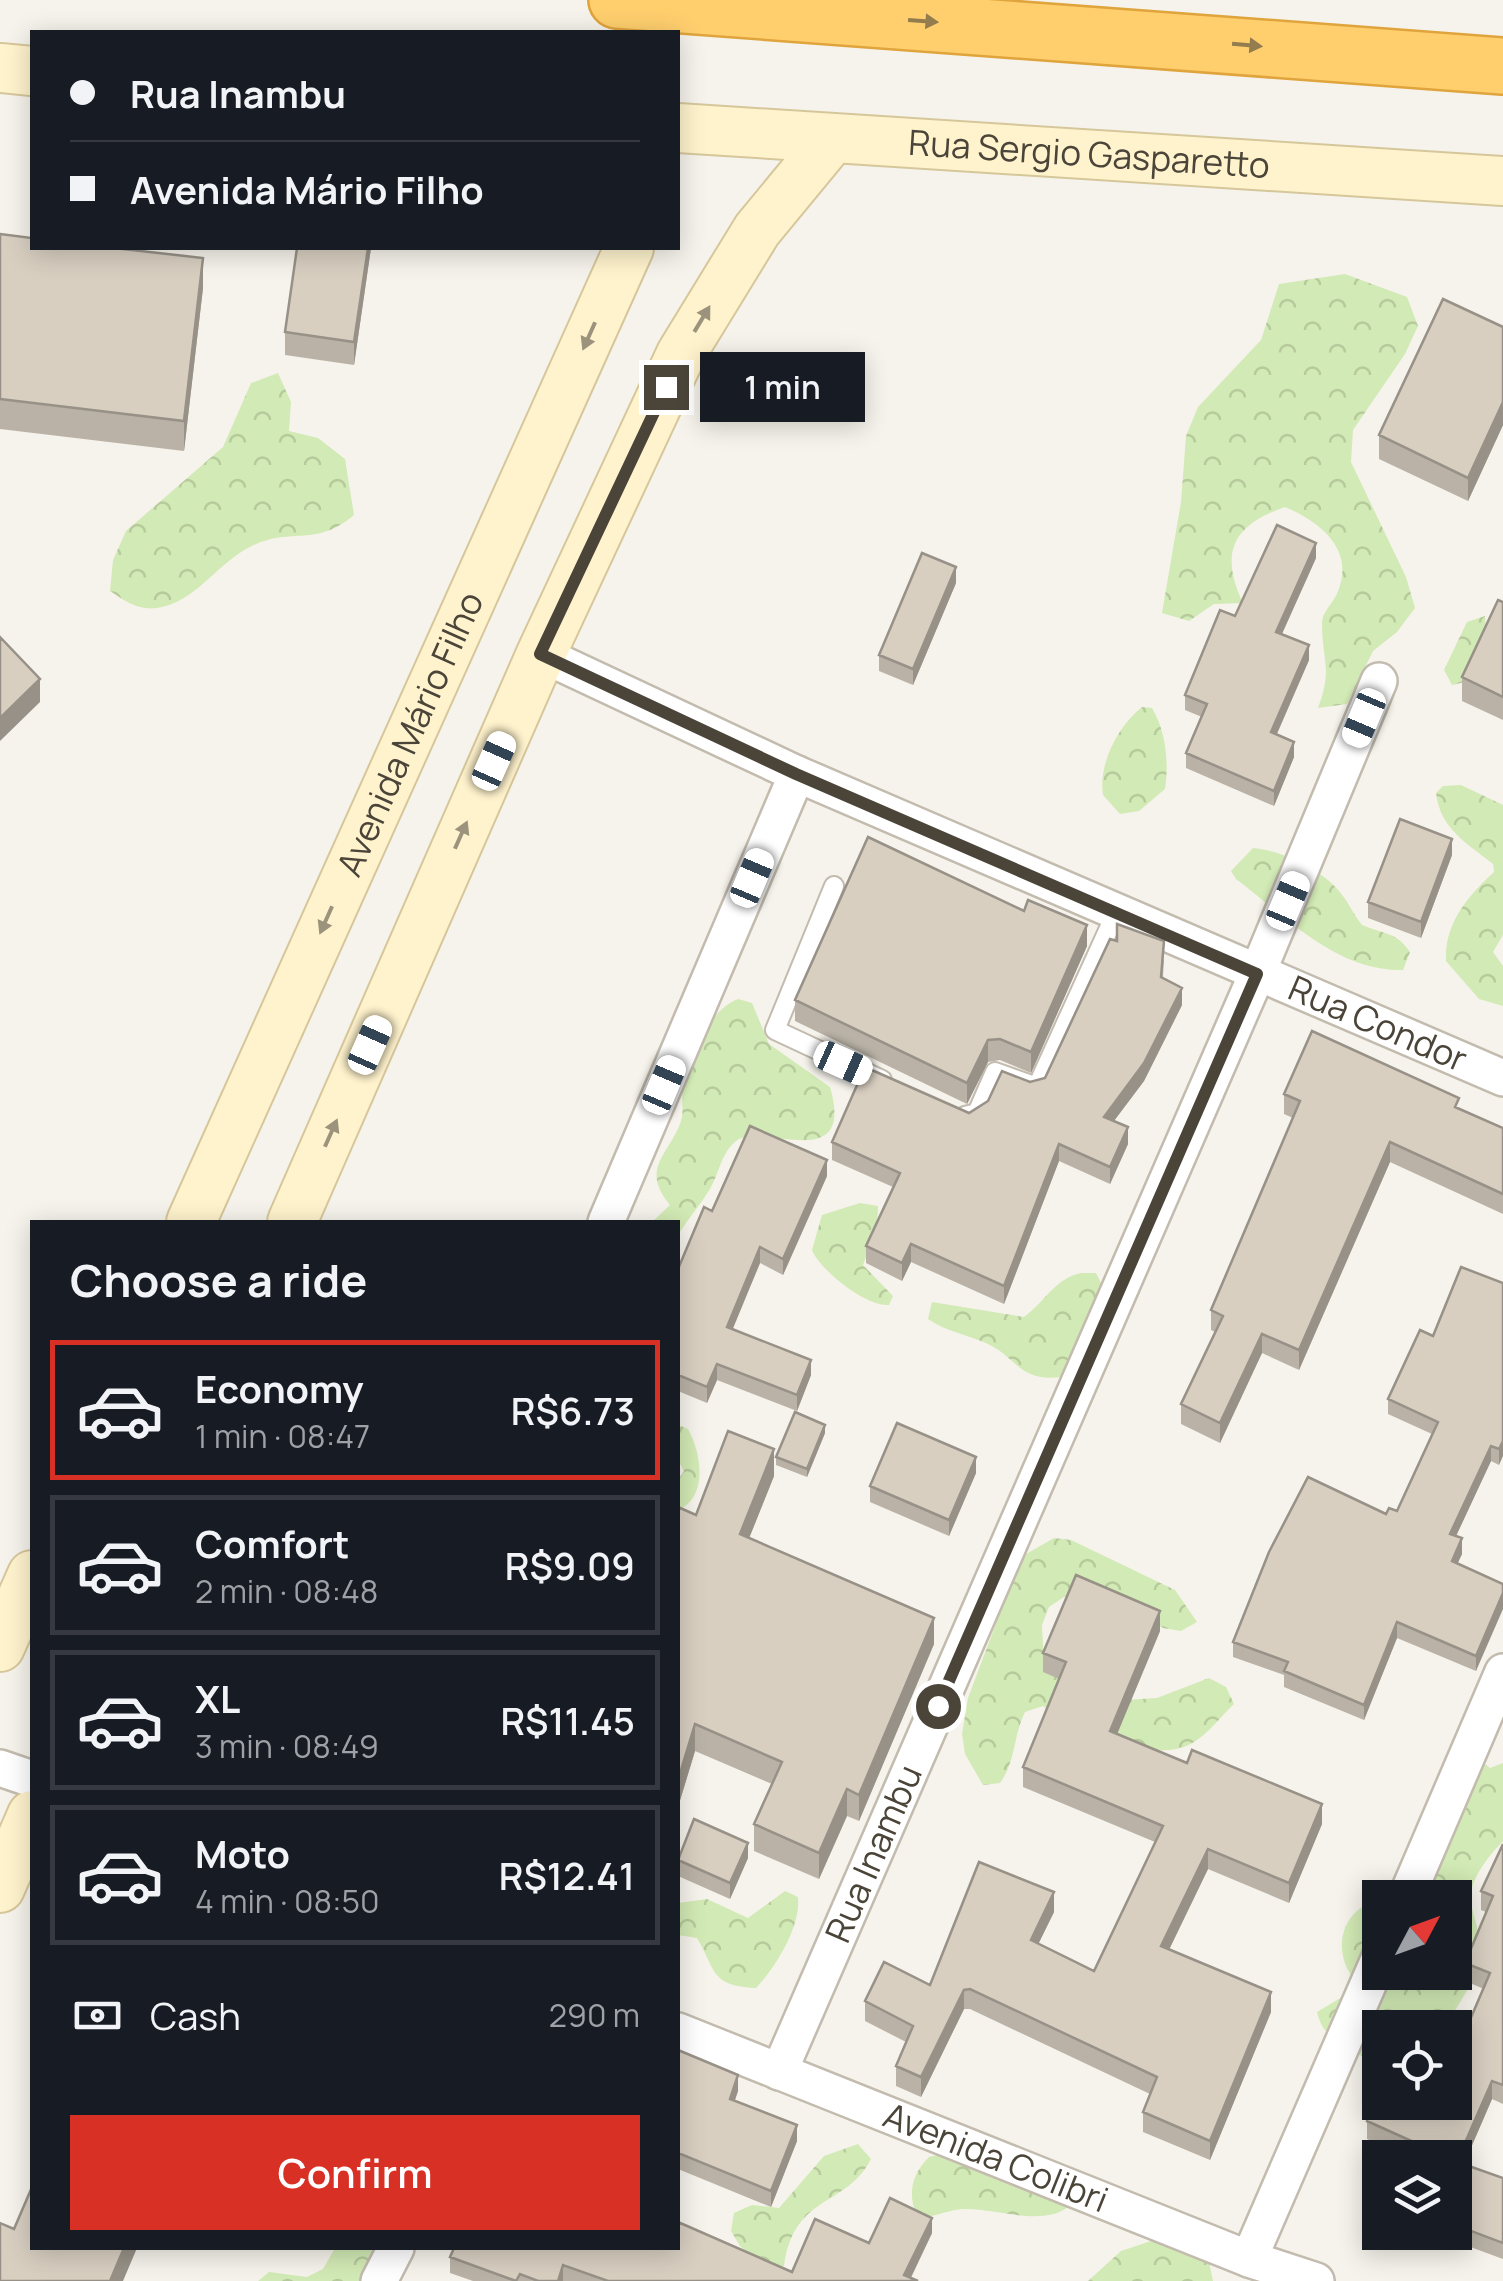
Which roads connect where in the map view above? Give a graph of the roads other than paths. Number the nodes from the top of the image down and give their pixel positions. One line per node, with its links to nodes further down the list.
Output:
1 (616, 0): 2 (highway, one-way to 2)
2 (1503, 66)
3 (0, 68): 4 (main road)
4 (30, 71)
5 (680, 132): 6 (main road, Rua Sergio Gasparetto)
6 (832, 138): 7 (main road, Rua Sergio Gasparetto); 9 (main road, one-way to 6)
7 (1503, 181)
8 (627, 250): 18 (main road, Avenida Mário Filho, one-way to 18)
9 (540, 654): 11 (street, Rua Condor); 19 (main road, one-way to 9)
10 (1379, 682): 14 (street, Rua Inambu)
11 (796, 774): 13 (street, Rua Condor); 20 (street)
12 (834, 886): 16 (lane)
13 (1116, 913): 14 (street, Rua Condor); 17 (lane)
14 (1257, 974): 15 (street, Rua Condor); 31 (street, Rua Inambu)
15 (1503, 1078)
16 (900, 1088)
17 (952, 1110)
18 (192, 1220)
19 (293, 1220)
20 (607, 1220)
21 (30, 1580): 22 (main road)
22 (0, 1647)
23 (1503, 1672): 27 (street)
24 (0, 1768): 25 (street)
25 (30, 1778)
26 (30, 1820): 28 (main road)
27 (1414, 1880)
28 (0, 1888)
29 (1366, 1990): 33 (street)
30 (680, 2031): 31 (street, Avenida Colibri)
31 (779, 2072): 33 (street, Avenida Colibri)
32 (395, 2250): 34 (street)
33 (1249, 2259): 35 (street, Avenida Colibri)
34 (379, 2281)
35 (1316, 2281)

